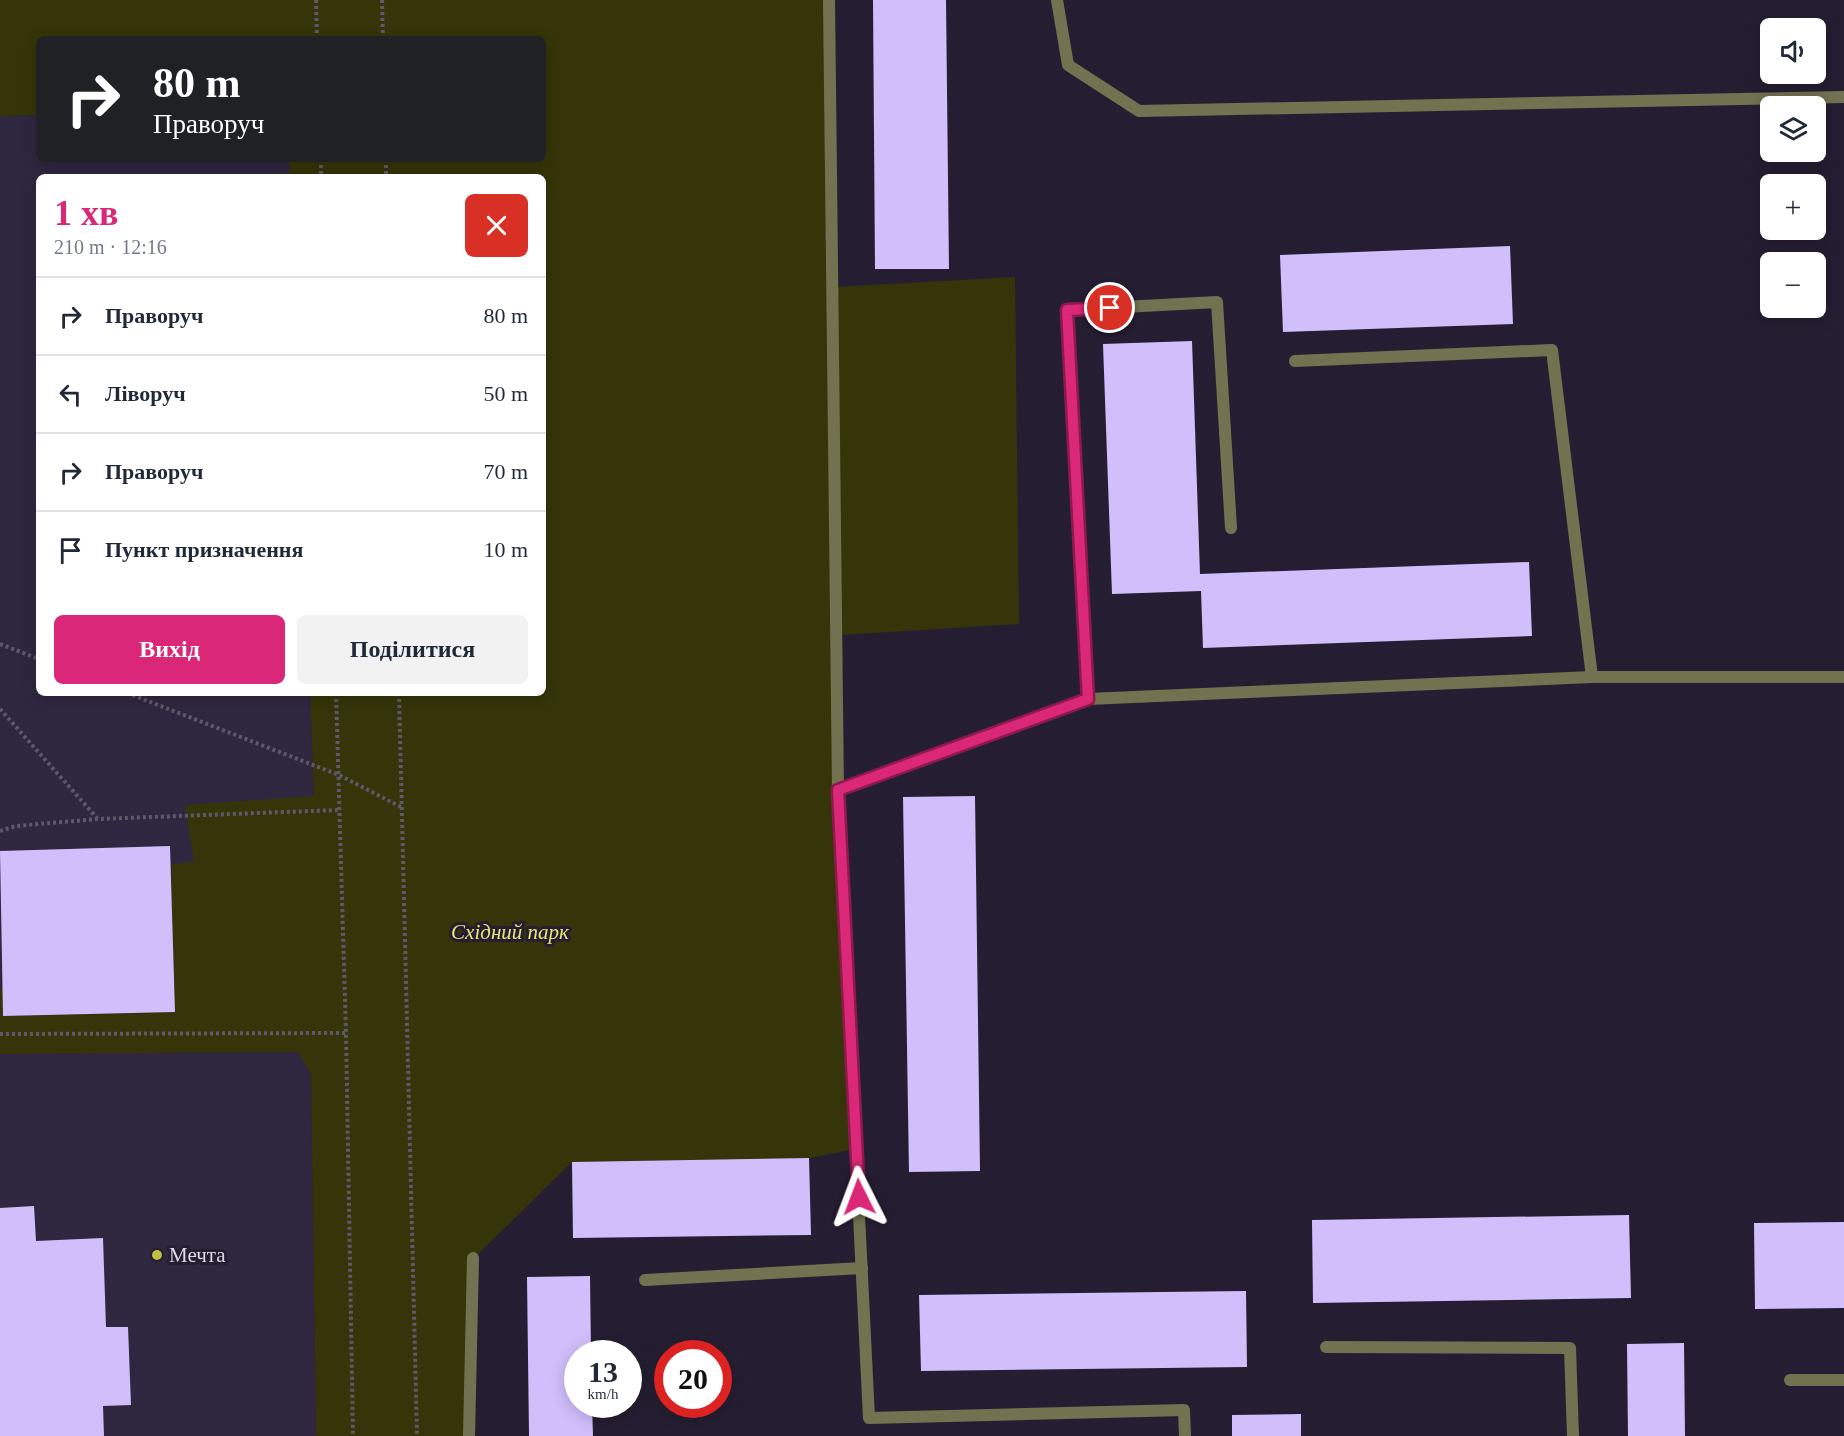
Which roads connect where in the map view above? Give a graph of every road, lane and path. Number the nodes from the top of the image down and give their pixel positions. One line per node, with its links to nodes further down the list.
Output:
1 (316, 0): 5 (path)
2 (382, 0): 6 (path)
3 (829, 0): 20 (lane)
4 (1057, 0): 7 (lane)
5 (317, 36)
6 (383, 36)
7 (1844, 97)
8 (1294, 361): 12 (lane)
9 (1231, 528): 17 (lane)
10 (0, 644): 11 (path)
11 (36, 658)
12 (1592, 677): 13 (lane); 17 (lane)
13 (1844, 677)
14 (135, 696): 19 (path)
15 (336, 696): 19 (path)
16 (399, 696): 21 (path)
17 (1088, 699): 20 (lane)
18 (0, 709): 23 (path)
19 (339, 775): 21 (path); 22 (path)
20 (838, 790): 28 (lane)
21 (401, 807): 34 (path)
22 (339, 810): 23 (path); 25 (path)
23 (98, 819): 24 (path)
24 (0, 831)
25 (346, 1032): 26 (path); 33 (path)
26 (0, 1034)
27 (473, 1258): 35 (lane)
28 (862, 1268): 29 (lane); 36 (lane)
29 (645, 1280)
30 (1326, 1347): 37 (lane)
31 (1790, 1380): 32 (lane)
32 (1844, 1380)
33 (353, 1436)
34 (417, 1436)
35 (469, 1436)
36 (1185, 1436)
37 (1574, 1436)

